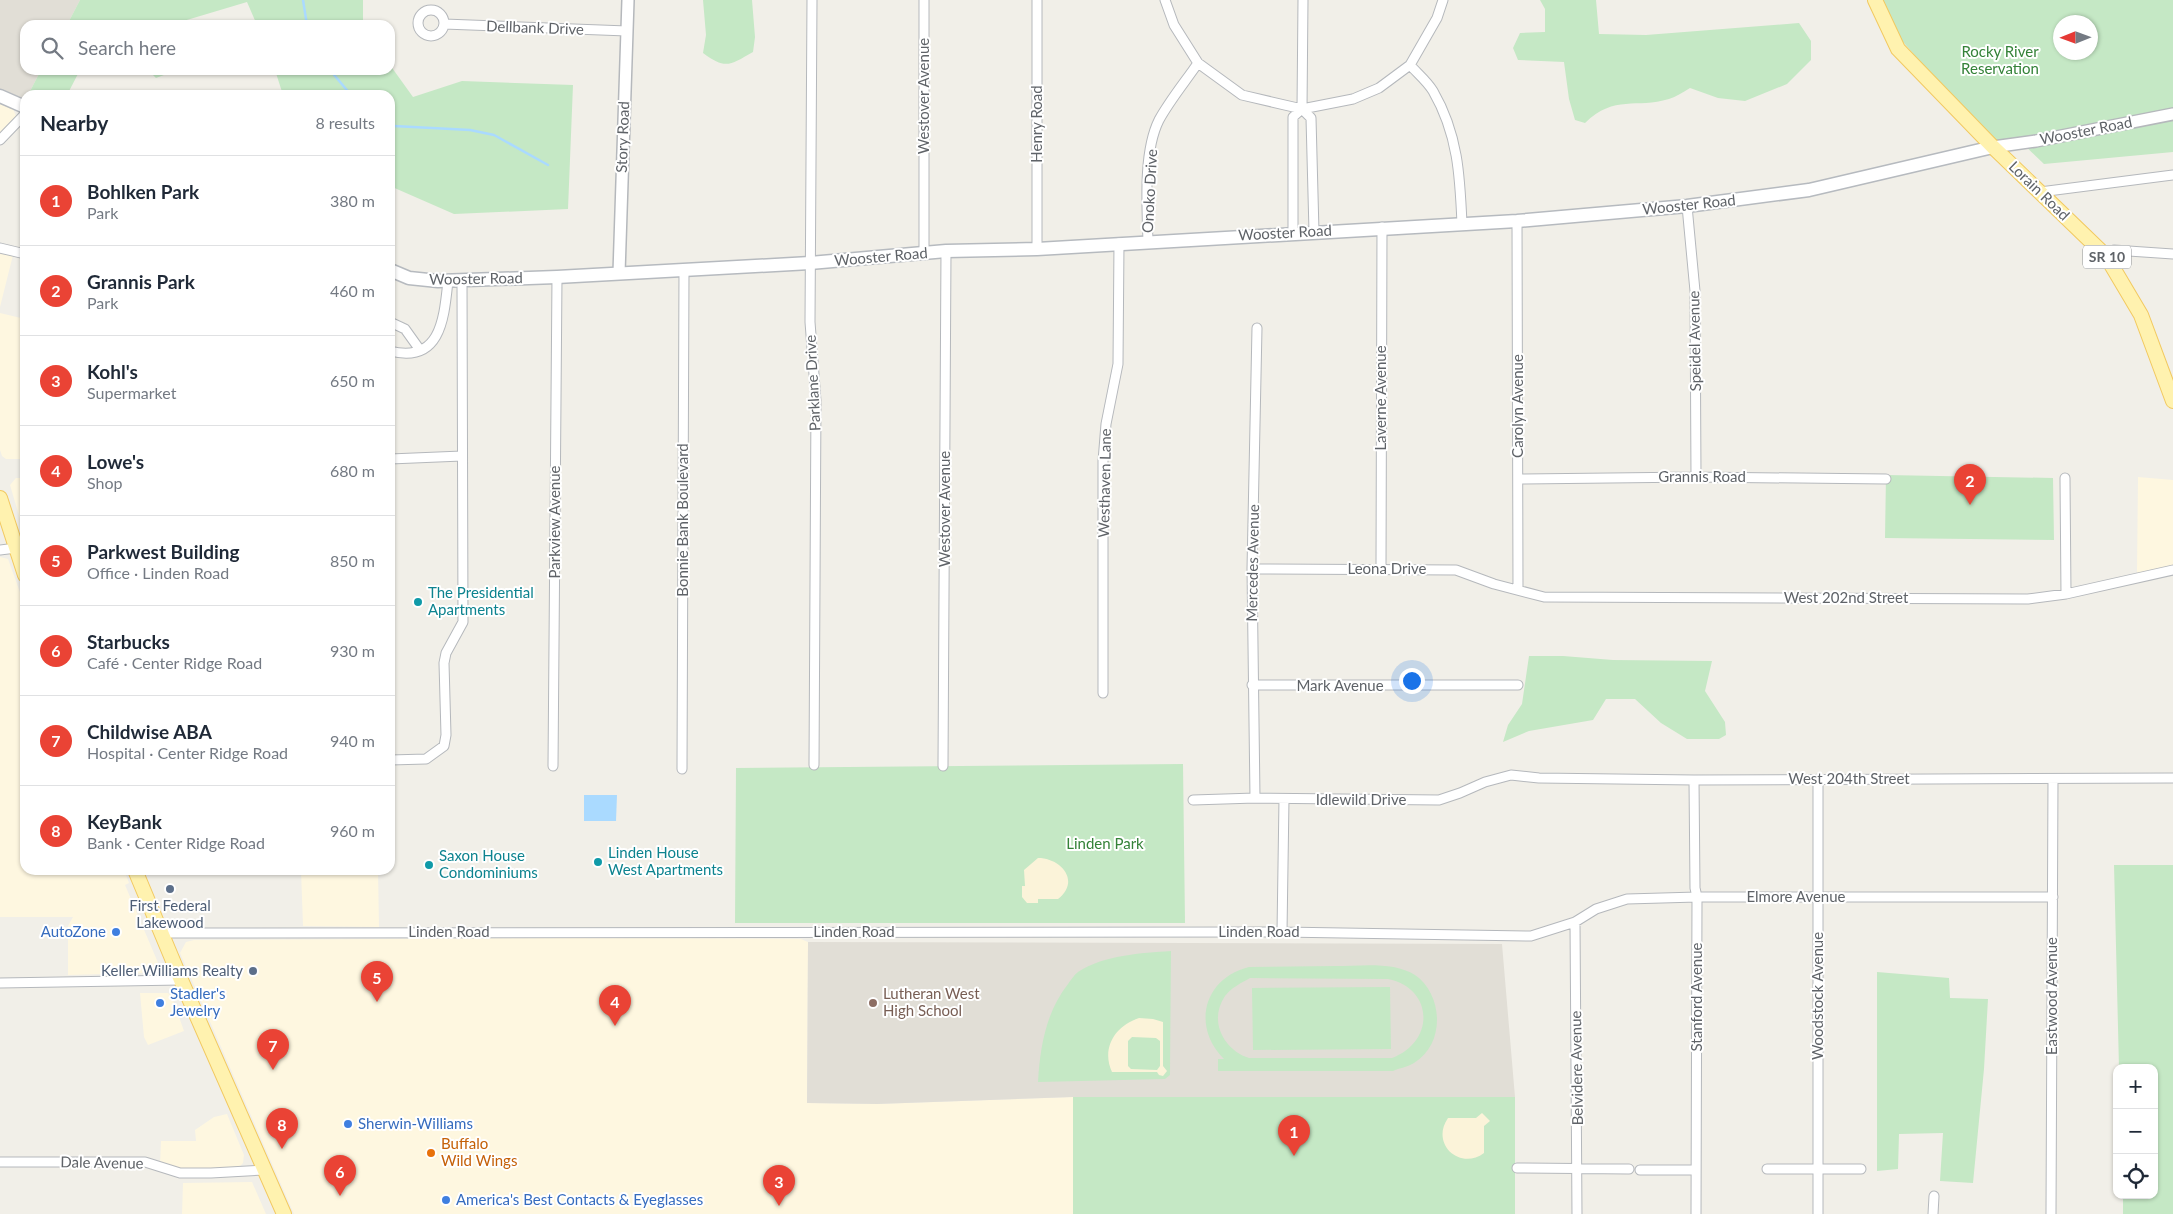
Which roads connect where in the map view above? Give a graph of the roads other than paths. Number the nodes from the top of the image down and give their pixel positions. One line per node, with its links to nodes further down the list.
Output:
1 (628, 0): 10 (street, Story Road)
2 (812, 0): 37 (street, Parklane Drive)
3 (924, 0): 34 (street, Westover Avenue)
4 (1037, 0): 31 (street, Henry Road)
5 (1165, 0): 11 (street)
6 (1303, 0): 15 (street)
7 (1443, 0): 12 (street)
8 (1875, 0): 19 (main road, Lorain Road / SR 10)
9 (444, 24): 10 (street, Dellbank Drive)
10 (626, 31): 40 (street, Story Road)
11 (1198, 63): 15 (street); 28 (street, Onoko Drive)
12 (1410, 65): 15 (street); 24 (street)
13 (0, 96): 14 (main road)
14 (20, 106)
15 (1302, 109): 26 (street); 27 (street)
16 (2173, 114): 19 (street, Wooster Road)
17 (20, 119): 18 (street)
18 (0, 140)
19 (1993, 147): 21 (main road, Lorain Road / SR 10); 22 (main road, Wooster Road)
20 (2173, 175): 21 (street)
21 (2040, 192): 36 (main road, Lorain Road / SR 10)
22 (1688, 206): 23 (main road, Wooster Road); 51 (street, Speidel Avenue)
23 (1517, 221): 24 (main road, Wooster Road); 54 (street, Carolyn Avenue)
24 (1462, 224): 25 (main road, Wooster Road)
25 (1382, 228): 26 (main road, Wooster Road); 60 (street, Laverne Avenue)
26 (1314, 232): 27 (main road, Wooster Road)
27 (1293, 233): 28 (main road, Wooster Road)
28 (1148, 242): 29 (main road, Wooster Road)
29 (1119, 243): 31 (main road, Wooster Road); 66 (street, Westhaven Lane)
30 (0, 248): 33 (street)
31 (1037, 249): 32 (main road, Wooster Road)
32 (946, 251): 34 (main road, Wooster Road); 70 (street, Westover Avenue)
33 (20, 253)
34 (924, 253): 37 (main road, Wooster Road)
35 (2173, 254): 36 (street)
36 (2106, 256): 48 (main road, Lorain Road / SR 10)
37 (810, 263): 38 (main road, Wooster Road); 69 (street, Parklane Drive)
38 (684, 270): 40 (main road, Wooster Road); 71 (street, Bonnie Bank Boulevard)
39 (395, 272): 42 (main road, Wooster Road)
40 (620, 273): 41 (main road, Wooster Road)
41 (557, 277): 43 (main road, Wooster Road); 68 (street, Parkview Avenue)
42 (448, 281): 43 (main road, Wooster Road); 46 (street)
43 (462, 281): 49 (street)
44 (395, 324): 46 (street)
45 (1257, 328): 59 (street, Mercedes Avenue)
46 (420, 350): 47 (street)
47 (395, 352)
48 (2173, 401)
49 (462, 456): 50 (street); 67 (street)
50 (395, 459)
51 (1696, 477): 52 (street, Grannis Road); 54 (street, Grannis Road)
52 (1886, 478)
53 (2065, 478): 63 (street)
54 (1518, 479): 62 (street, Carolyn Avenue)
55 (0, 498): 56 (main road)
56 (16, 548): 57 (street); 58 (main road)
57 (0, 550)
58 (20, 560)
59 (1252, 569): 60 (street, Leona Drive); 64 (street, Mercedes Avenue)
60 (1381, 569): 62 (street, Leona Drive)
61 (2173, 570): 63 (street, West 202nd Street)
62 (1518, 590): 63 (street, West 202nd Street)
63 (2066, 594)
64 (1252, 685): 65 (street, Mark Avenue); 77 (street, Mercedes Avenue)
65 (1518, 685)
66 (1103, 693)
67 (395, 760)
68 (553, 766)
69 (814, 766)
70 (943, 766)
71 (682, 770)
72 (1524, 777): 76 (street, West 204th Street); 79 (street, Idlewild Drive)
73 (2173, 778): 75 (street, West 204th Street)
74 (1818, 779): 75 (street, West 204th Street); 76 (street, West 204th Street); 83 (street, Woodstock Avenue)
75 (2053, 779): 82 (street, Eastwood Avenue)
76 (1694, 780): 81 (street, Stanford Avenue)
77 (1255, 798): 78 (street, Idlewild Drive); 79 (street, Idlewild Drive)
78 (1193, 800)
79 (1284, 800): 86 (street)
80 (137, 875): 87 (main road)
81 (1697, 896): 83 (street, Elmore Avenue); 84 (street, Elmore Avenue); 99 (street, Stanford Avenue)
82 (2053, 897): 83 (street, Elmore Avenue); 106 (street, Eastwood Avenue)
83 (1818, 898): 93 (street, Woodstock Avenue)
84 (1575, 922): 85 (street, Elmore Avenue); 92 (street, Belvidere Avenue)
85 (1546, 931): 86 (street, Linden Road)
86 (1282, 932): 87 (street, Linden Road)
87 (161, 933): 88 (main road)
88 (181, 980): 89 (street); 96 (main road)
89 (0, 983)
90 (0, 1162): 96 (street, Dale Avenue)
91 (1517, 1168): 92 (street)
92 (1578, 1168): 97 (street); 102 (street, Belvidere Avenue)
93 (1818, 1168): 94 (street); 95 (street); 104 (street, Woodstock Avenue)
94 (1767, 1169)
95 (1861, 1169)
96 (263, 1170): 101 (main road)
97 (1629, 1170)
98 (1640, 1170): 99 (street)
99 (1696, 1170): 103 (street, Stanford Avenue)
100 (1934, 1196): 105 (street)
101 (284, 1214)
102 (1577, 1214)
103 (1696, 1214)
104 (1818, 1214)
105 (1934, 1214)
106 (2051, 1214)

